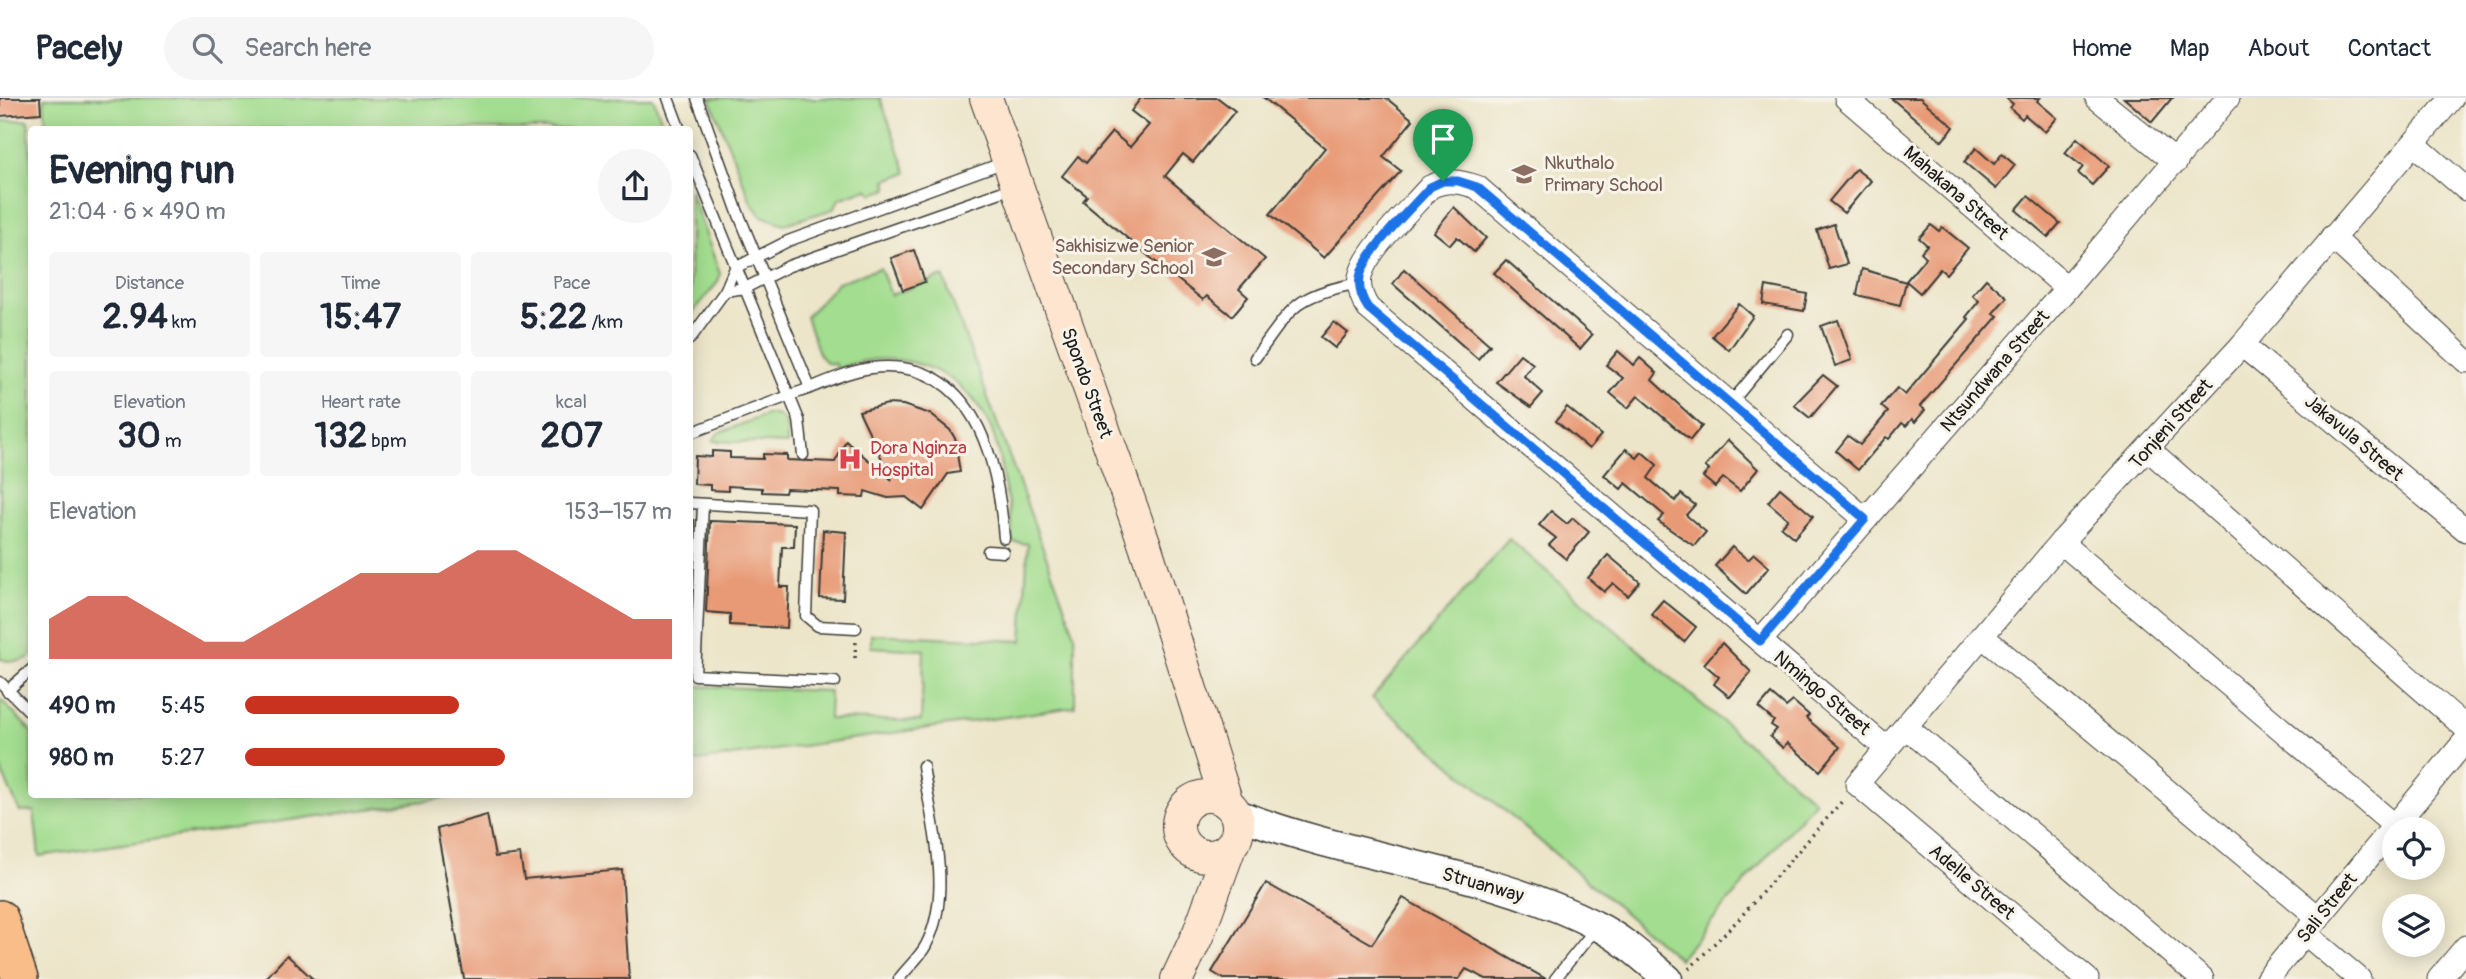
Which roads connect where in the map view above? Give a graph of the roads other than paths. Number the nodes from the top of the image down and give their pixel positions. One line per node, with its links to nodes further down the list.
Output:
1 (668, 98): 8 (lane)
2 (697, 98): 15 (lane)
3 (986, 98): 12 (main road, Spondo Street)
4 (1846, 98): 20 (street, Mahakana Street)
5 (2097, 98): 10 (street)
6 (2228, 98): 10 (street, Ntsundwana Street)
7 (2452, 98): 9 (street, Tonjeni Street)
8 (678, 126)
9 (2414, 144): 13 (street); 14 (street, Tonjeni Street)
10 (2175, 162): 20 (street, Ntsundwana Street)
11 (693, 163): 16 (lane)
12 (1012, 174): 15 (lane); 17 (lane); 44 (main road, Spondo Street)
13 (2466, 189)
14 (2332, 237): 24 (street, Tonjeni Street); 26 (street)
15 (758, 257): 16 (lane); 17 (lane)
16 (735, 268): 19 (lane); 21 (lane)
17 (767, 278): 19 (lane); 27 (lane)
18 (1360, 283): 25 (lane); 29 (street); 43 (street, Nmingo Street)
19 (745, 288): 21 (lane); 28 (lane)
20 (2067, 288): 35 (street, Ntsundwana Street)
21 (725, 291): 23 (lane)
22 (1788, 334): 29 (lane)
23 (693, 335)
24 (2242, 345): 31 (street, Tonjeni Street); 36 (street, Jakavula Street)
25 (1255, 359)
26 (2466, 361)
27 (810, 388): 28 (lane); 37 (lane)
28 (786, 397): 30 (lane); 32 (lane)
29 (1730, 404): 35 (street)
30 (693, 432)
31 (2148, 449): 38 (street, Tonjeni Street); 50 (street)
32 (803, 455)
33 (693, 503): 34 (lane)
34 (703, 505): 41 (lane); 46 (lane)
35 (1865, 519): 43 (street, Ntsundwana Street)
36 (2466, 530)
37 (1004, 538)
38 (2061, 542): 42 (street, Tonjeni Street); 56 (street)
39 (988, 551): 40 (lane)
40 (1003, 552)
41 (856, 628)
42 (1982, 636): 49 (street, Tonjeni Street); 63 (street)
43 (1760, 641): 52 (street, Nmingo Street)
44 (1185, 670): 55 (main road, Spondo Street); 58 (main road, Spondo Street)
45 (28, 671): 47 (lane)
46 (835, 682)
47 (4, 686): 48 (lane)
48 (28, 710)
49 (1906, 727): 52 (street, Tonjeni Street); 71 (street)
50 (2466, 729)
51 (2466, 740): 57 (street, Sali Street)
52 (1886, 748): 54 (street, Tonjeni Street)
53 (923, 766): 66 (lane)
54 (1857, 785): 70 (street, Adelle Street)
55 (1189, 802): 58 (main road); 60 (main road)
56 (2384, 817)
57 (2402, 817)
58 (1232, 825): 60 (main road); 62 (street, Struanway); 67 (main road)
59 (2382, 842): 63 (street, Sali Street)
60 (1192, 852): 67 (main road)
61 (0, 918): 65 (main road)
62 (1598, 926): 68 (lane); 69 (street, Struanway)
63 (2312, 926): 72 (street, Sali Street); 73 (street)
64 (2466, 947): 74 (street)
65 (20, 979)
66 (899, 979)
67 (1175, 979)
68 (1555, 979)
69 (1668, 979)
70 (2087, 979)
71 (2202, 979)
72 (2267, 979)
73 (2359, 979)
74 (2439, 979)

